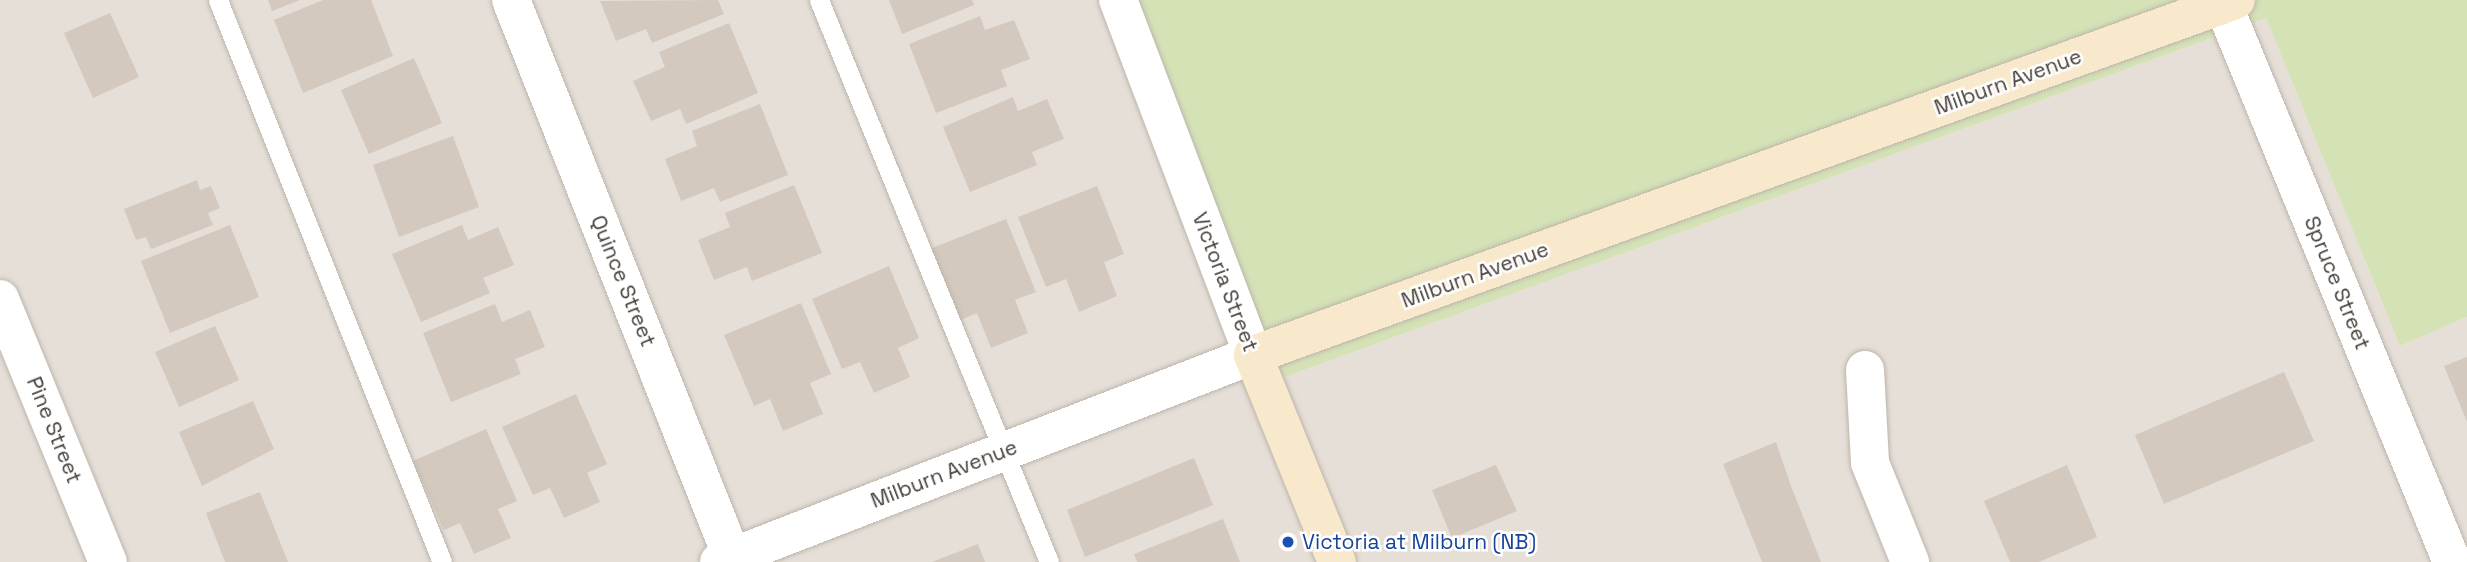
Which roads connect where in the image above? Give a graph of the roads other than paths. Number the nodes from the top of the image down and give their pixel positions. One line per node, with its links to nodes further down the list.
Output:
1 (218, 0): 12 (lane)
2 (511, 0): 10 (street, Quince Street)
3 (819, 0): 9 (lane)
4 (1118, 0): 7 (street, Victoria Street)
5 (2229, 2): 7 (street, Milburn Avenue); 16 (street, Spruce Street)
6 (0, 299): 11 (street, Pine Street)
7 (1253, 355): 9 (street, Milburn Avenue); 14 (street, Victoria Street)
8 (1865, 370): 15 (street)
9 (1004, 451): 10 (street, Milburn Avenue); 13 (lane)
10 (728, 560)
11 (108, 562)
12 (442, 562)
13 (1049, 562)
14 (1337, 562)
15 (1910, 562)
16 (2452, 562)

